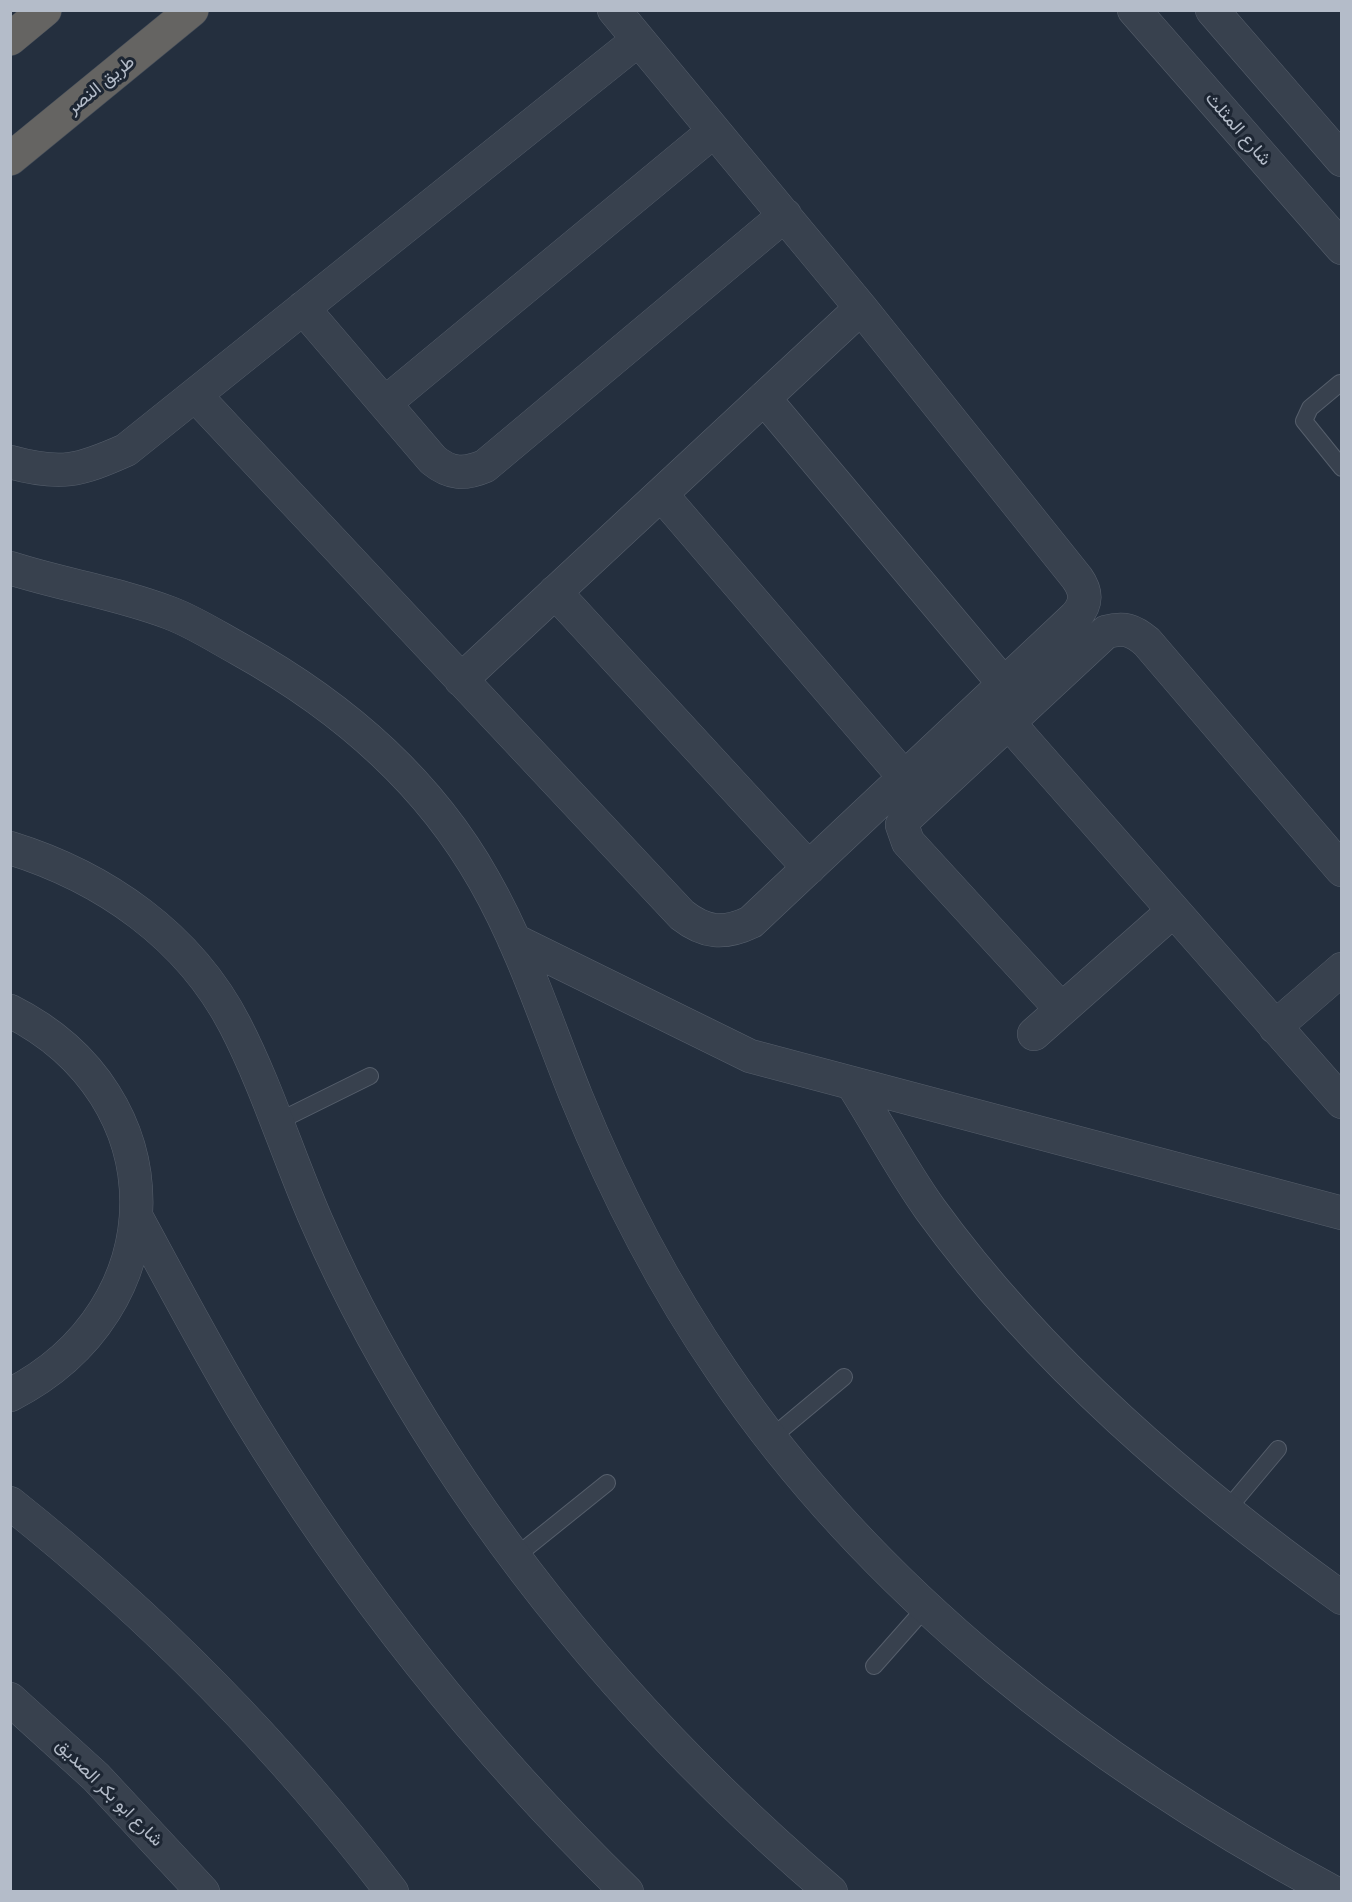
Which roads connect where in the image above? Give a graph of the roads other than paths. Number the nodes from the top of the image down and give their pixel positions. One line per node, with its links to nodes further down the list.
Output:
1 (45, 10): 6 (highway)
2 (192, 10): 10 (highway, طريق النصر)
3 (614, 10): 7 (street)
4 (1134, 10): 12 (street, شارع المثلث)
5 (1212, 10): 9 (street)
6 (10, 39)
7 (638, 40): 8 (street); 13 (street)
8 (714, 131): 11 (street); 18 (street)
9 (1340, 155)
10 (10, 159)
11 (785, 215): 14 (street); 18 (street)
12 (1341, 248)
13 (303, 308): 16 (street); 18 (street)
14 (861, 308): 17 (street); 25 (street)
15 (1340, 383): 20 (lane)
16 (195, 395): 19 (street); 24 (street)
17 (764, 398): 21 (street); 25 (street)
18 (385, 404)
19 (10, 462)
20 (1341, 468)
21 (661, 494): 23 (street); 27 (street)
22 (10, 568): 32 (street)
23 (555, 592): 24 (street); 29 (street)
24 (461, 680): 29 (street)
25 (1004, 684): 27 (street)
26 (1008, 722): 30 (street); 31 (street); 34 (street)
27 (905, 778): 29 (street)
28 (10, 848): 41 (street)
29 (809, 868)
30 (1341, 870)
31 (1173, 911): 34 (street); 36 (street)
32 (514, 940): 39 (street); 46 (street)
33 (1341, 969): 36 (street)
34 (1062, 1009): 37 (street)
35 (10, 1011): 43 (street)
36 (1275, 1027): 40 (street)
37 (1034, 1034)
38 (370, 1076): 41 (lane)
39 (854, 1085): 42 (street); 50 (street)
40 (1341, 1102)
41 (275, 1124): 51 (street)
42 (1341, 1213)
43 (136, 1216): 45 (street); 58 (street)
44 (844, 1377): 46 (lane)
45 (10, 1395)
46 (771, 1438): 53 (street)
47 (1278, 1449): 50 (lane)
48 (607, 1483): 51 (lane)
49 (10, 1503): 57 (street)
50 (1226, 1511): 52 (street)
51 (514, 1557): 59 (street)
52 (1341, 1598)
53 (927, 1606): 54 (lane); 60 (street)
54 (874, 1666)
55 (10, 1699): 56 (street, شارع ابو بكر الصديق)
56 (203, 1892)
57 (392, 1892)
58 (627, 1892)
59 (831, 1892)
60 (1333, 1892)

